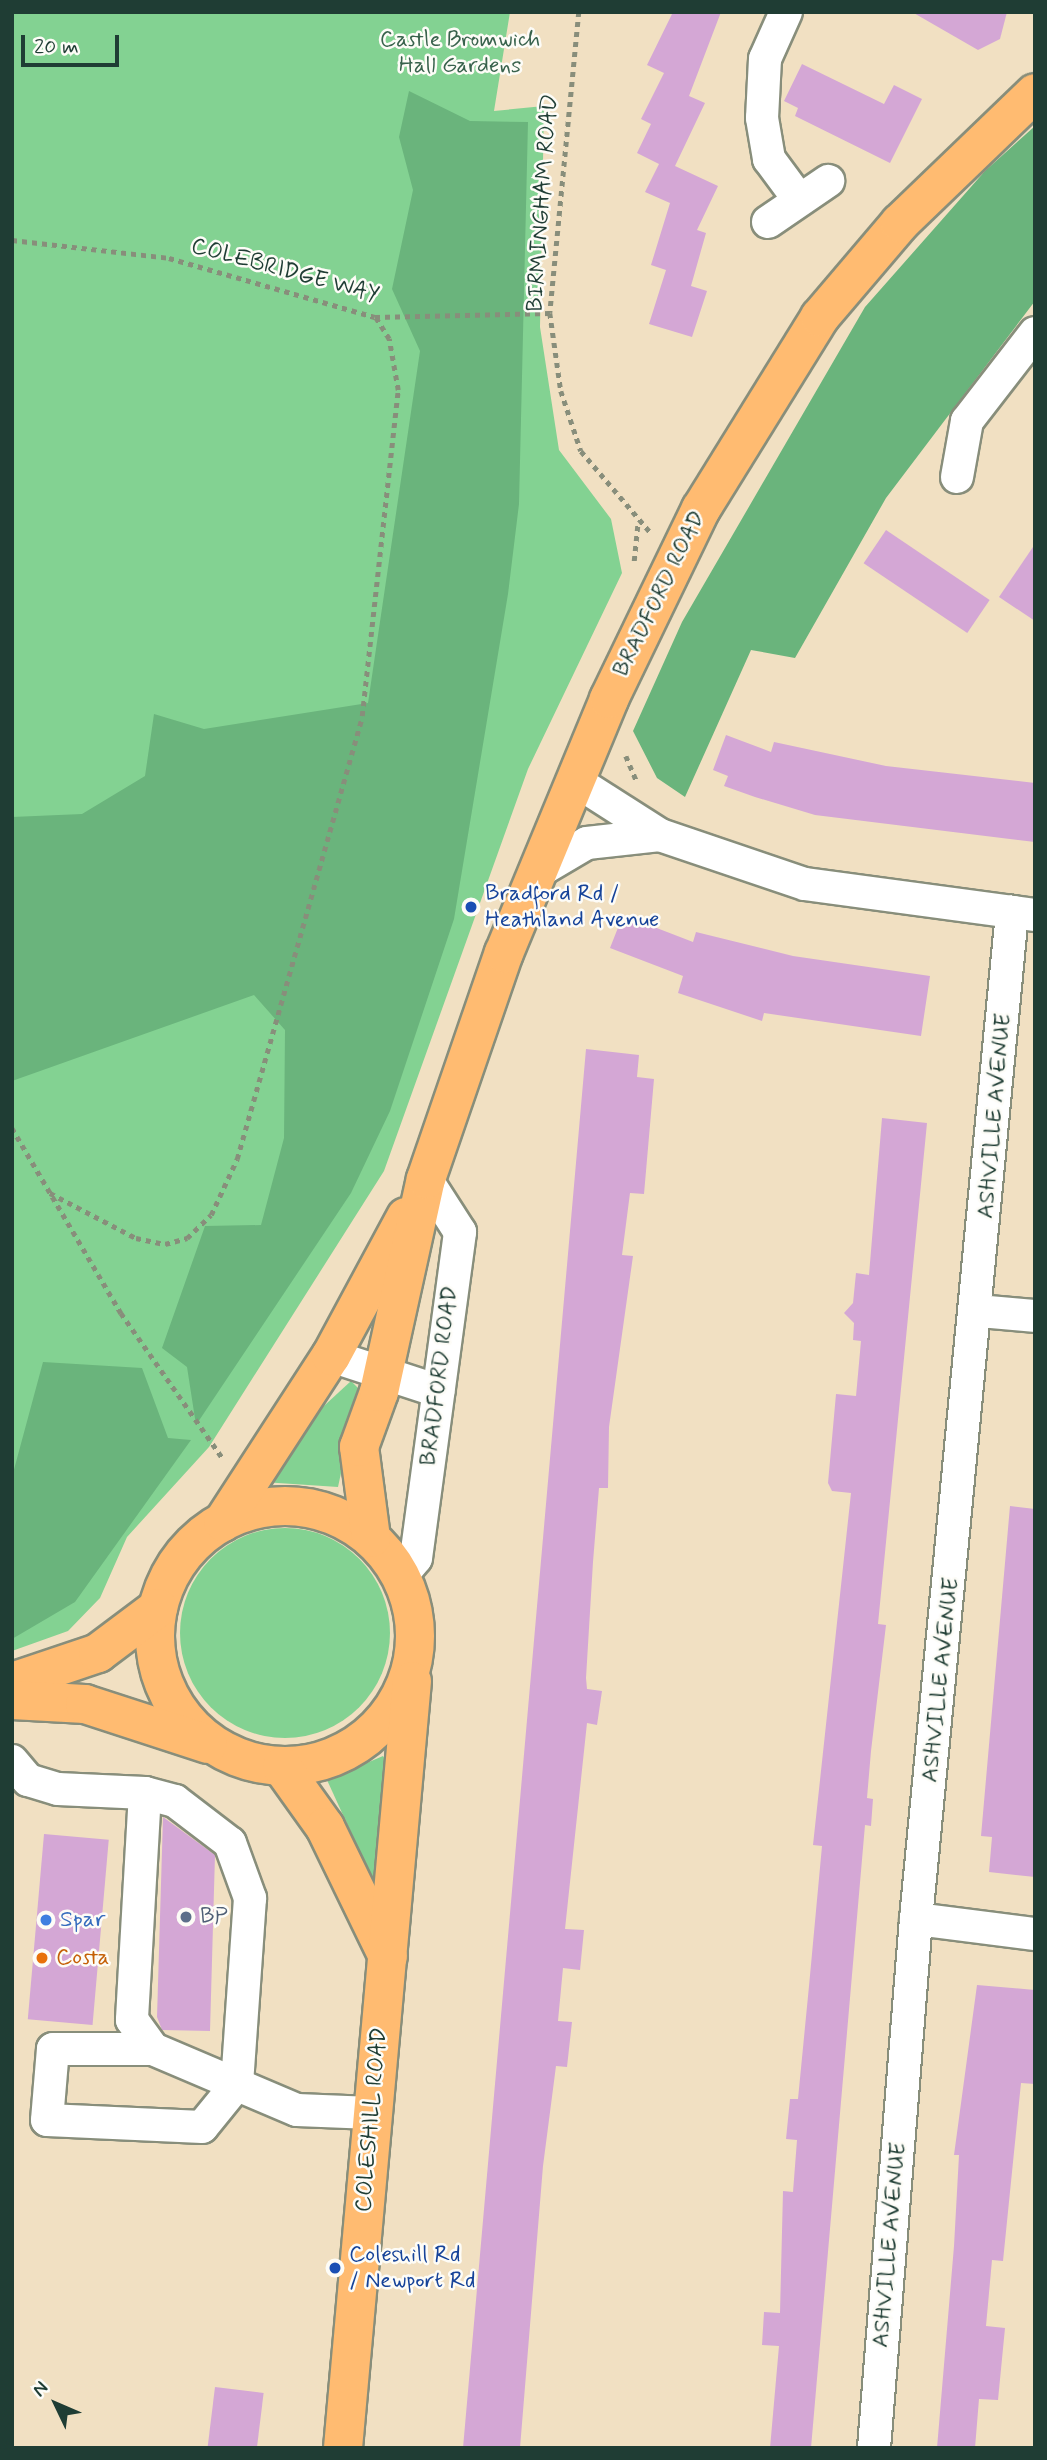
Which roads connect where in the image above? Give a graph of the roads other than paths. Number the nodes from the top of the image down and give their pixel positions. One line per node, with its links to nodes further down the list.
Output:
1 (786, 12): 4 (street)
2 (1035, 93): 8 (main road, BRADFORD ROAD)
3 (828, 181): 4 (street)
4 (797, 197): 5 (street)
5 (768, 222)
6 (1035, 333): 7 (street)
7 (957, 477)
8 (574, 780): 9 (street); 10 (main road, BRADFORD ROAD)
9 (660, 835): 10 (street); 11 (street)
10 (536, 873): 12 (main road, BRADFORD ROAD)
11 (1024, 914): 14 (street, ASHVILLE AVENUE)
12 (426, 1180): 13 (main road, BRADFORD ROAD); 15 (street, BRADFORD ROAD); 17 (main road, BRADFORD ROAD)
13 (401, 1299): 15 (street); 18 (main road, BRADFORD ROAD)
14 (979, 1311): 16 (street); 31 (street, ASHVILLE AVENUE)
15 (448, 1313): 19 (street, BRADFORD ROAD)
16 (1035, 1316)
17 (331, 1356): 18 (street); 20 (main road, BRADFORD ROAD)
18 (384, 1370): 19 (street); 21 (main road, BRADFORD ROAD)
19 (439, 1391): 22 (street, BRADFORD ROAD)
20 (223, 1521): 21 (main road); 23 (main road)
21 (371, 1538): 22 (main road, COLESHILL ROAD)
22 (401, 1576): 24 (main road, COLESHILL ROAD)
23 (158, 1608): 25 (main road); 27 (main road)
24 (415, 1651): 29 (main road); 33 (main road, COLESHILL ROAD)
25 (12, 1682)
26 (12, 1700): 27 (main road)
27 (214, 1746): 29 (main road)
28 (12, 1761): 30 (street)
29 (282, 1767): 33 (main road)
30 (145, 1793): 34 (street); 35 (street)
31 (916, 1919): 32 (street); 38 (street, ASHVILLE AVENUE)
32 (1035, 1934)
33 (389, 1959): 36 (main road, COLESHILL ROAD)
34 (153, 2049): 35 (street); 35 (street)
35 (237, 2084): 36 (street)
36 (372, 2113): 37 (main road, COLESHILL ROAD)
37 (343, 2448)
38 (874, 2448)

